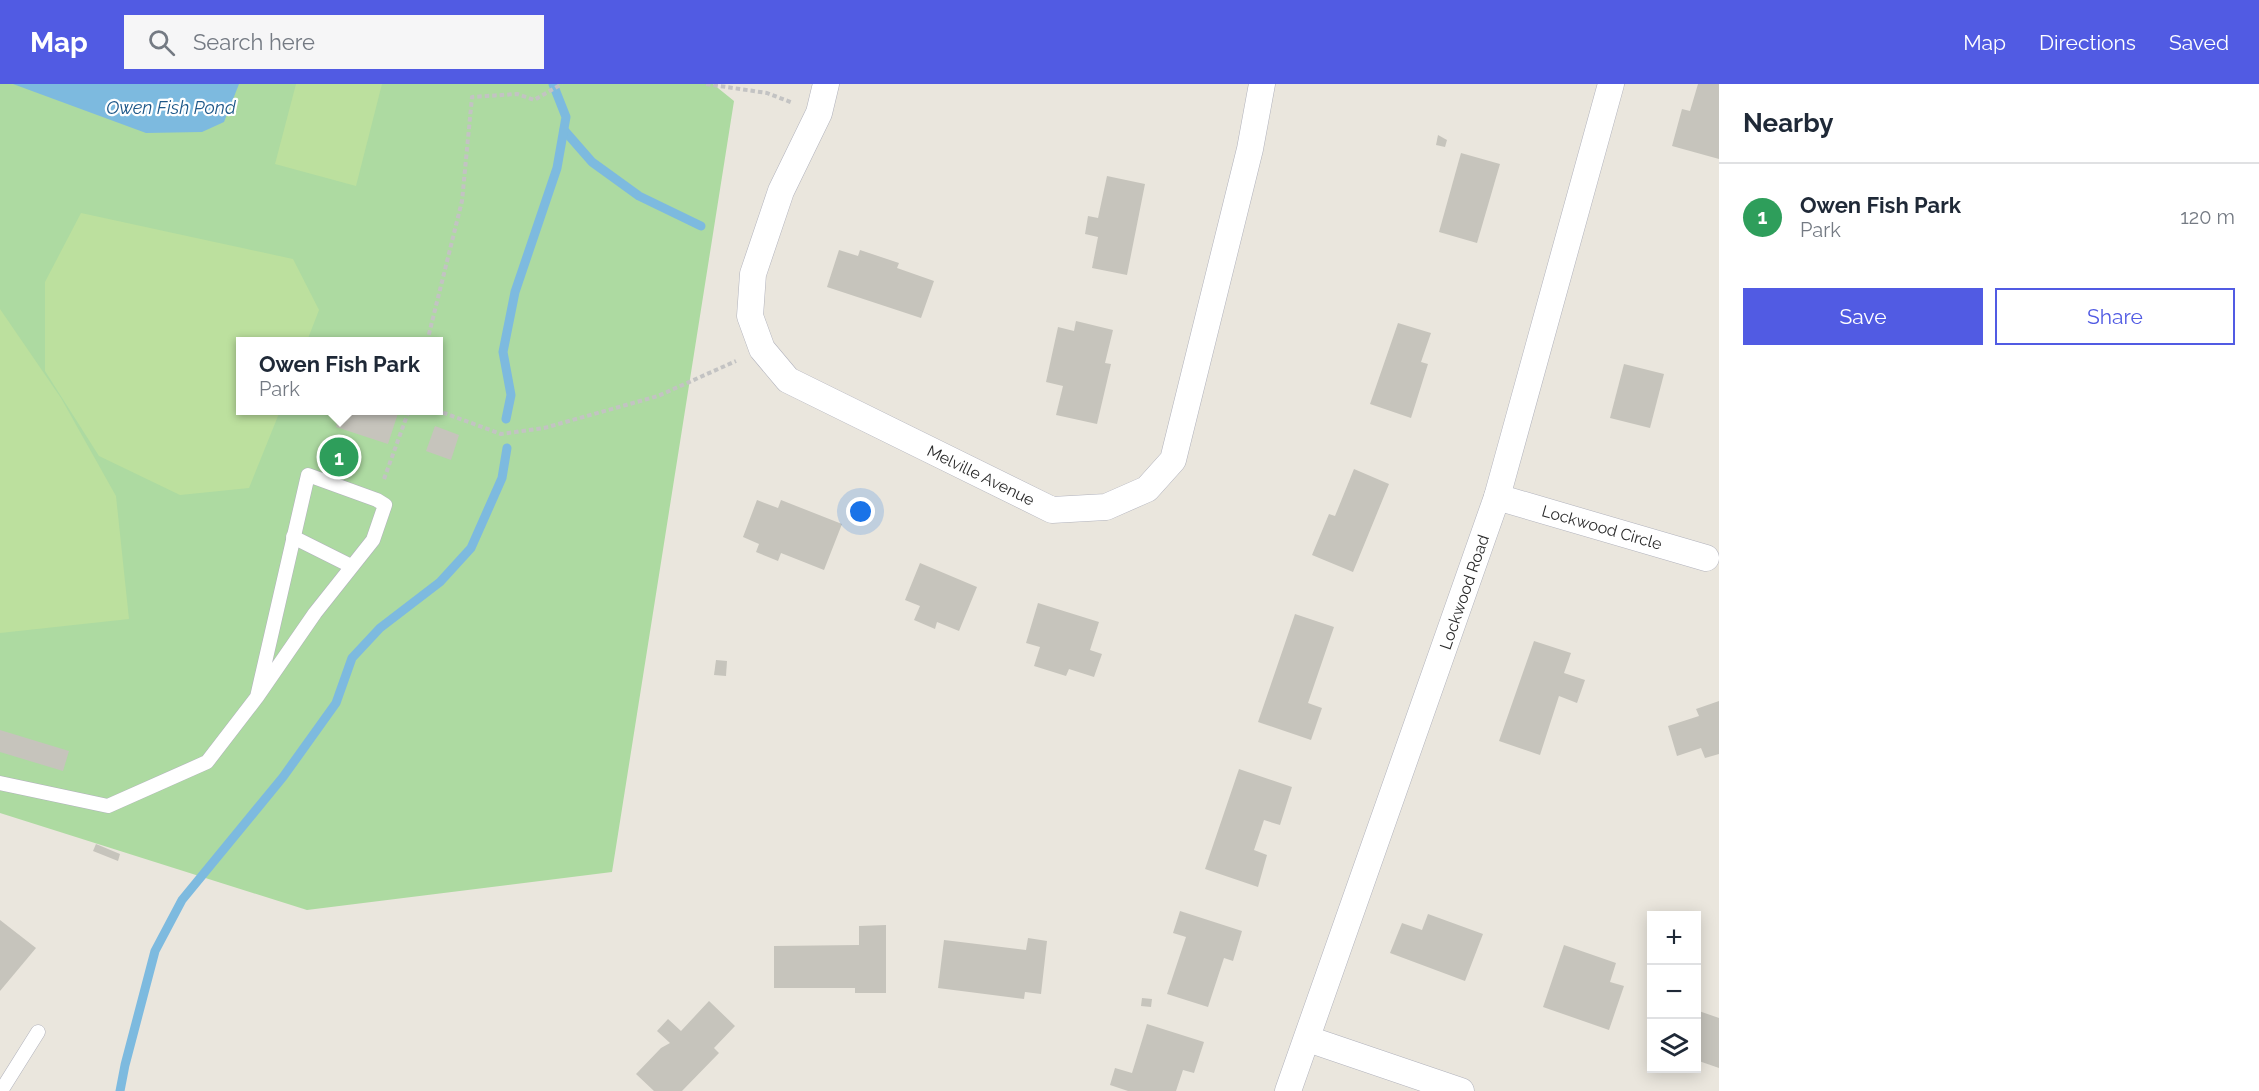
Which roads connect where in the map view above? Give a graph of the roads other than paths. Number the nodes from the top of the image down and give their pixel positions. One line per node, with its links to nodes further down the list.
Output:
1 (826, 84): 2 (street, Melville Avenue)
2 (1262, 84)
3 (1611, 84): 4 (street, Lockwood Road)
4 (1497, 497): 6 (street, Lockwood Circle); 11 (street, Lockwood Road)
5 (293, 537): 7 (lane); 7 (lane); 8 (lane)
6 (1706, 558)
7 (351, 566): 8 (lane)
8 (257, 697): 9 (lane)
9 (0, 783)
10 (38, 1032): 12 (lane)
11 (1308, 1039): 13 (street, Lockwood Road); 14 (street)
12 (1, 1091)
13 (1288, 1091)
14 (1461, 1091)

